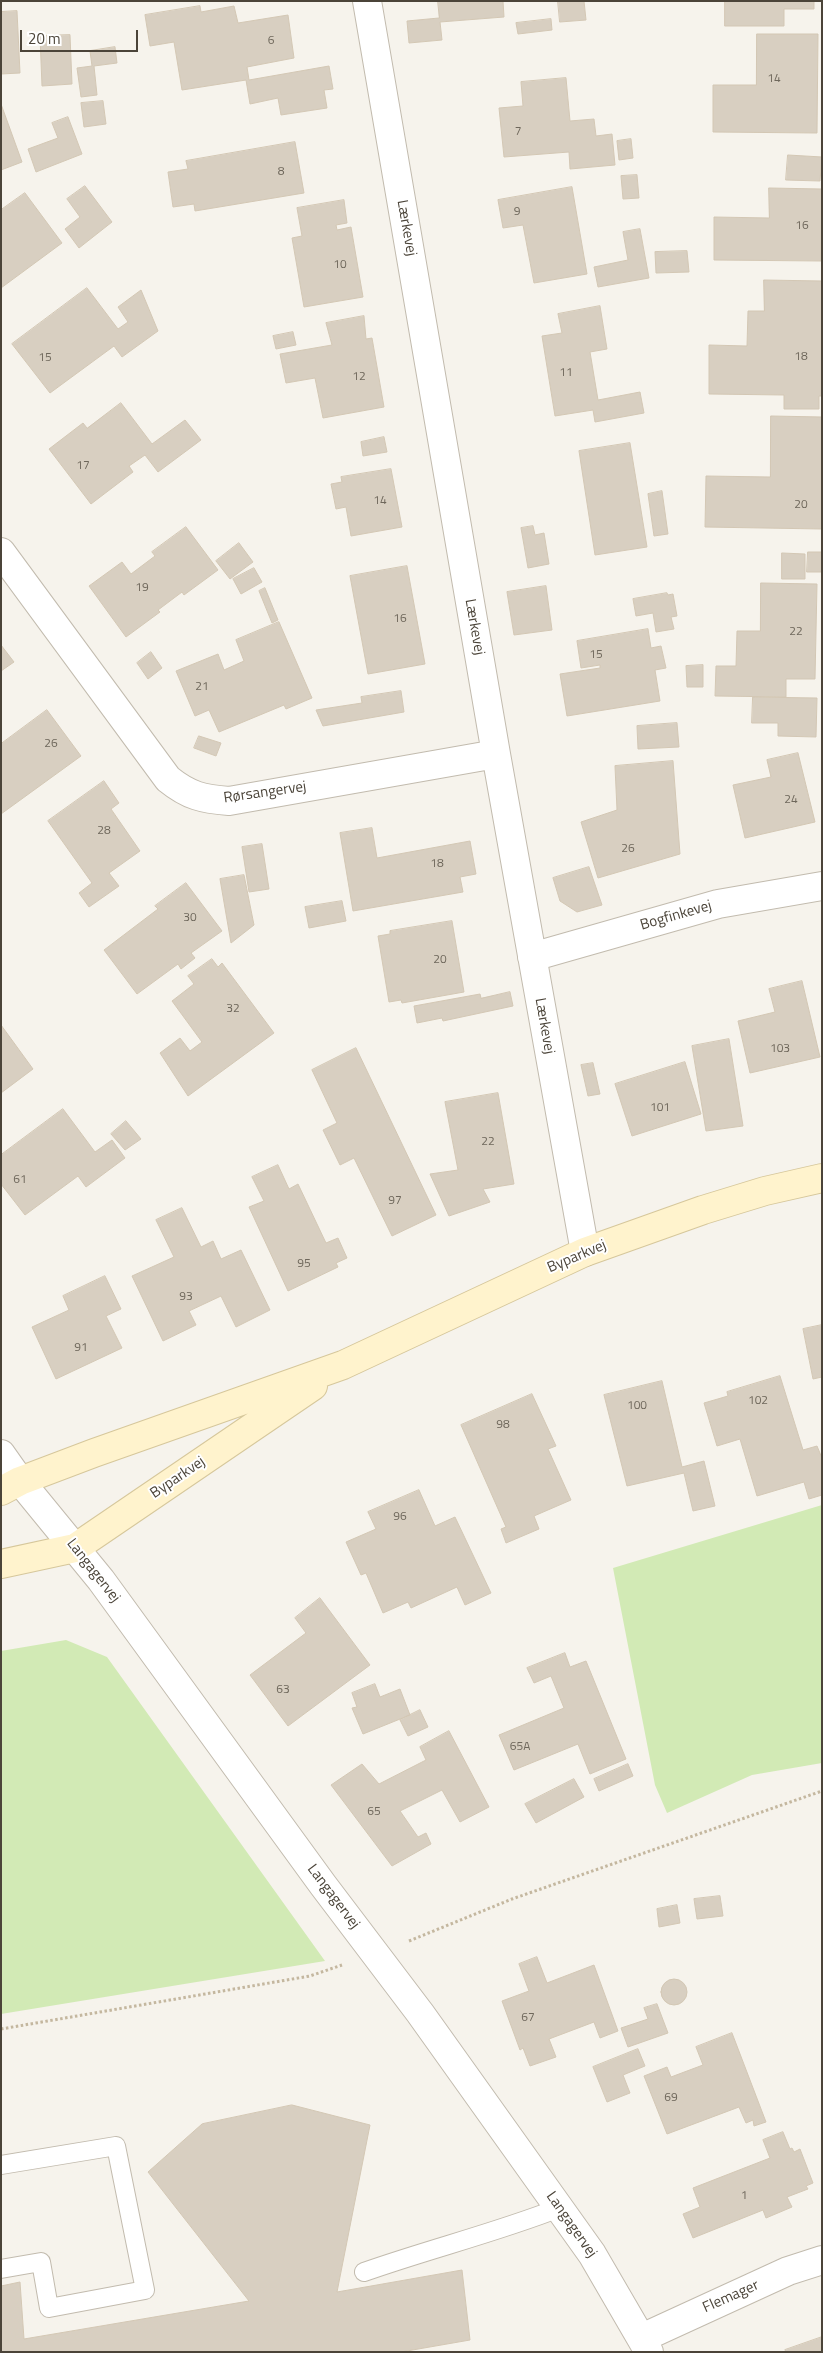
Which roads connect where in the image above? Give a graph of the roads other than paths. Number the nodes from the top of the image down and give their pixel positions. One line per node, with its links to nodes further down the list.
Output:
1 (367, 1): 3 (street, Lærkevej)
2 (1, 552): 3 (street, Rørsangervej)
3 (496, 754): 5 (street, Lærkevej)
4 (822, 886): 5 (street, Bogfinkevej)
5 (532, 957): 7 (street, Lærkevej)
6 (822, 1178): 7 (street, Byparkvej)
7 (585, 1252): 8 (street, Byparkvej)
8 (343, 1366): 10 (street, Byparkvej); 11 (street, Byparkvej)
9 (1, 1454): 10 (street, Langagervej)
10 (10, 1486): 11 (street, Langagervej)
11 (75, 1548): 12 (street, Byparkvej); 14 (street, Langagervej)
12 (1, 1564)
13 (1, 2165): 16 (lane)
14 (559, 2208): 17 (lane); 18 (street, Langagervej)
15 (822, 2260): 18 (street, Flemager)
16 (1, 2269)
17 (364, 2272)
18 (646, 2345)

